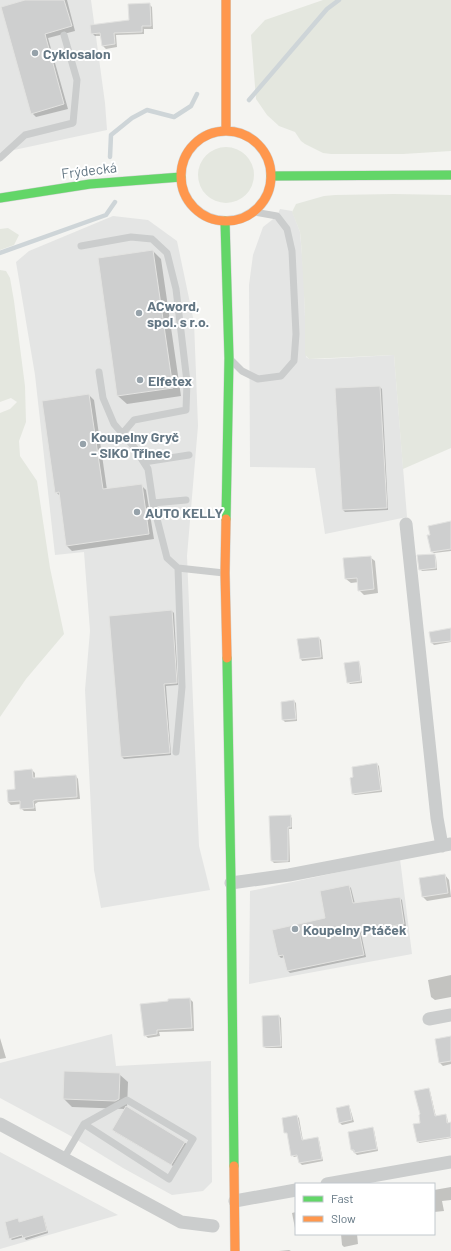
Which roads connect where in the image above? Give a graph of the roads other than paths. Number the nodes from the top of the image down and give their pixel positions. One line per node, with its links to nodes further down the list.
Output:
1 (226, 0): 3 (main road)
2 (64, 34): 4 (lane)
3 (226, 131): 6 (main road); 7 (main road)
4 (0, 158)
5 (451, 175): 6 (main road)
6 (271, 176): 9 (main road)
7 (181, 177): 8 (main road, Frýdecká); 10 (main road)
8 (0, 198)
9 (254, 212): 10 (main road); 12 (lane)
10 (225, 221): 12 (main road)
11 (81, 246): 14 (lane)
12 (229, 358): 21 (main road)
13 (99, 372): 14 (lane)
14 (122, 434): 16 (lane)
15 (189, 455): 16 (lane)
16 (144, 462): 18 (lane)
17 (186, 500): 18 (lane)
18 (153, 503): 20 (lane)
19 (406, 524): 23 (street)
20 (178, 568): 21 (lane); 22 (lane)
21 (225, 573): 24 (main road)
22 (176, 752)
23 (446, 845): 24 (street)
24 (231, 884): 33 (main road)
25 (451, 1015): 26 (street)
26 (429, 1019)
27 (0, 1124): 29 (street)
28 (84, 1124): 28 (lane); 29 (lane)
29 (64, 1158): 34 (street)
30 (451, 1162): 31 (street)
31 (333, 1183)
32 (295, 1190): 33 (street)
33 (235, 1201): 35 (main road)
34 (213, 1226)
35 (235, 1251)

